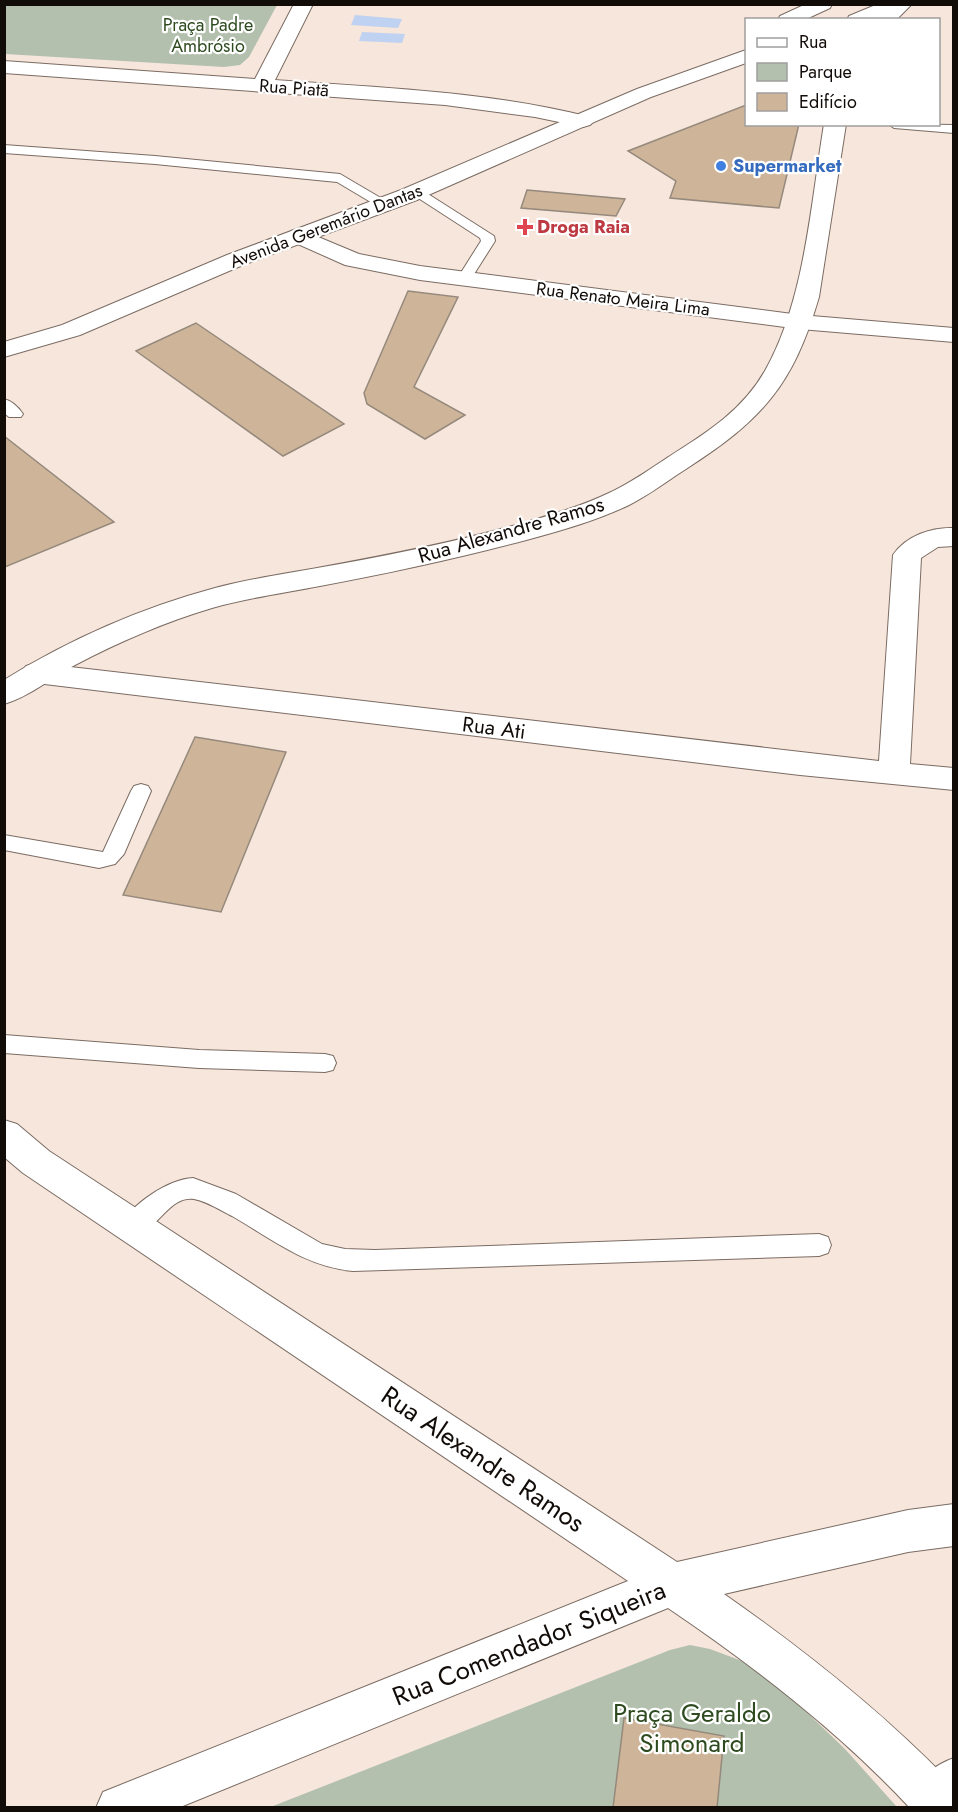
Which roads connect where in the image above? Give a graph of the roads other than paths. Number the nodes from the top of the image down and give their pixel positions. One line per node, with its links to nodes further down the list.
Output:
1 (304, 4): 11 (street)
2 (897, 4): 6 (street)
3 (903, 4): 7 (street)
4 (834, 9): 5 (street)
5 (796, 18)
6 (861, 18)
7 (886, 18)
8 (745, 39): 12 (street, Avenida Geremário Dantas)
9 (745, 57): 12 (street, Avenida Geremário Dantas)
10 (4, 67): 11 (street, Rua Piatã)
11 (262, 85): 13 (street, Rua Piatã)
12 (644, 93): 13 (street, Avenida Geremário Dantas)
13 (583, 121): 18 (street, Avenida Geremário Dantas)
14 (835, 126): 22 (street, Rua Alexandre Ramos)
15 (918, 126): 16 (lane)
16 (954, 129)
17 (4, 149): 19 (lane)
18 (417, 191): 19 (street, Avenida Geremário Dantas); 21 (lane)
19 (384, 204): 20 (street, Avenida Geremário Dantas)
20 (299, 236): 21 (street, Rua Renato Meira Lima); 24 (street, Avenida Geremário Dantas)
21 (464, 279): 22 (street, Rua Renato Meira Lima)
22 (801, 322): 23 (street, Rua Renato Meira Lima); 26 (street, Rua Alexandre Ramos)
23 (954, 335)
24 (4, 350)
25 (954, 537): 28 (street)
26 (36, 673): 27 (street, Rua Alexandre Ramos); 28 (street, Rua Ati)
27 (4, 693)
28 (894, 773): 29 (street, Rua Ati)
29 (954, 779)
30 (141, 791): 31 (lane)
31 (4, 842)
32 (4, 1044): 33 (lane)
33 (325, 1063)
34 (4, 1134): 35 (street, Rua Alexandre Ramos)
35 (133, 1226): 36 (lane); 38 (street, Rua Alexandre Ramos)
36 (819, 1245)
37 (954, 1525): 38 (street, Rua Comendador Siqueira)
38 (672, 1585): 39 (street, Rua Alexandre Ramos); 40 (street, Rua Comendador Siqueira)
39 (941, 1790)
40 (119, 1808)

